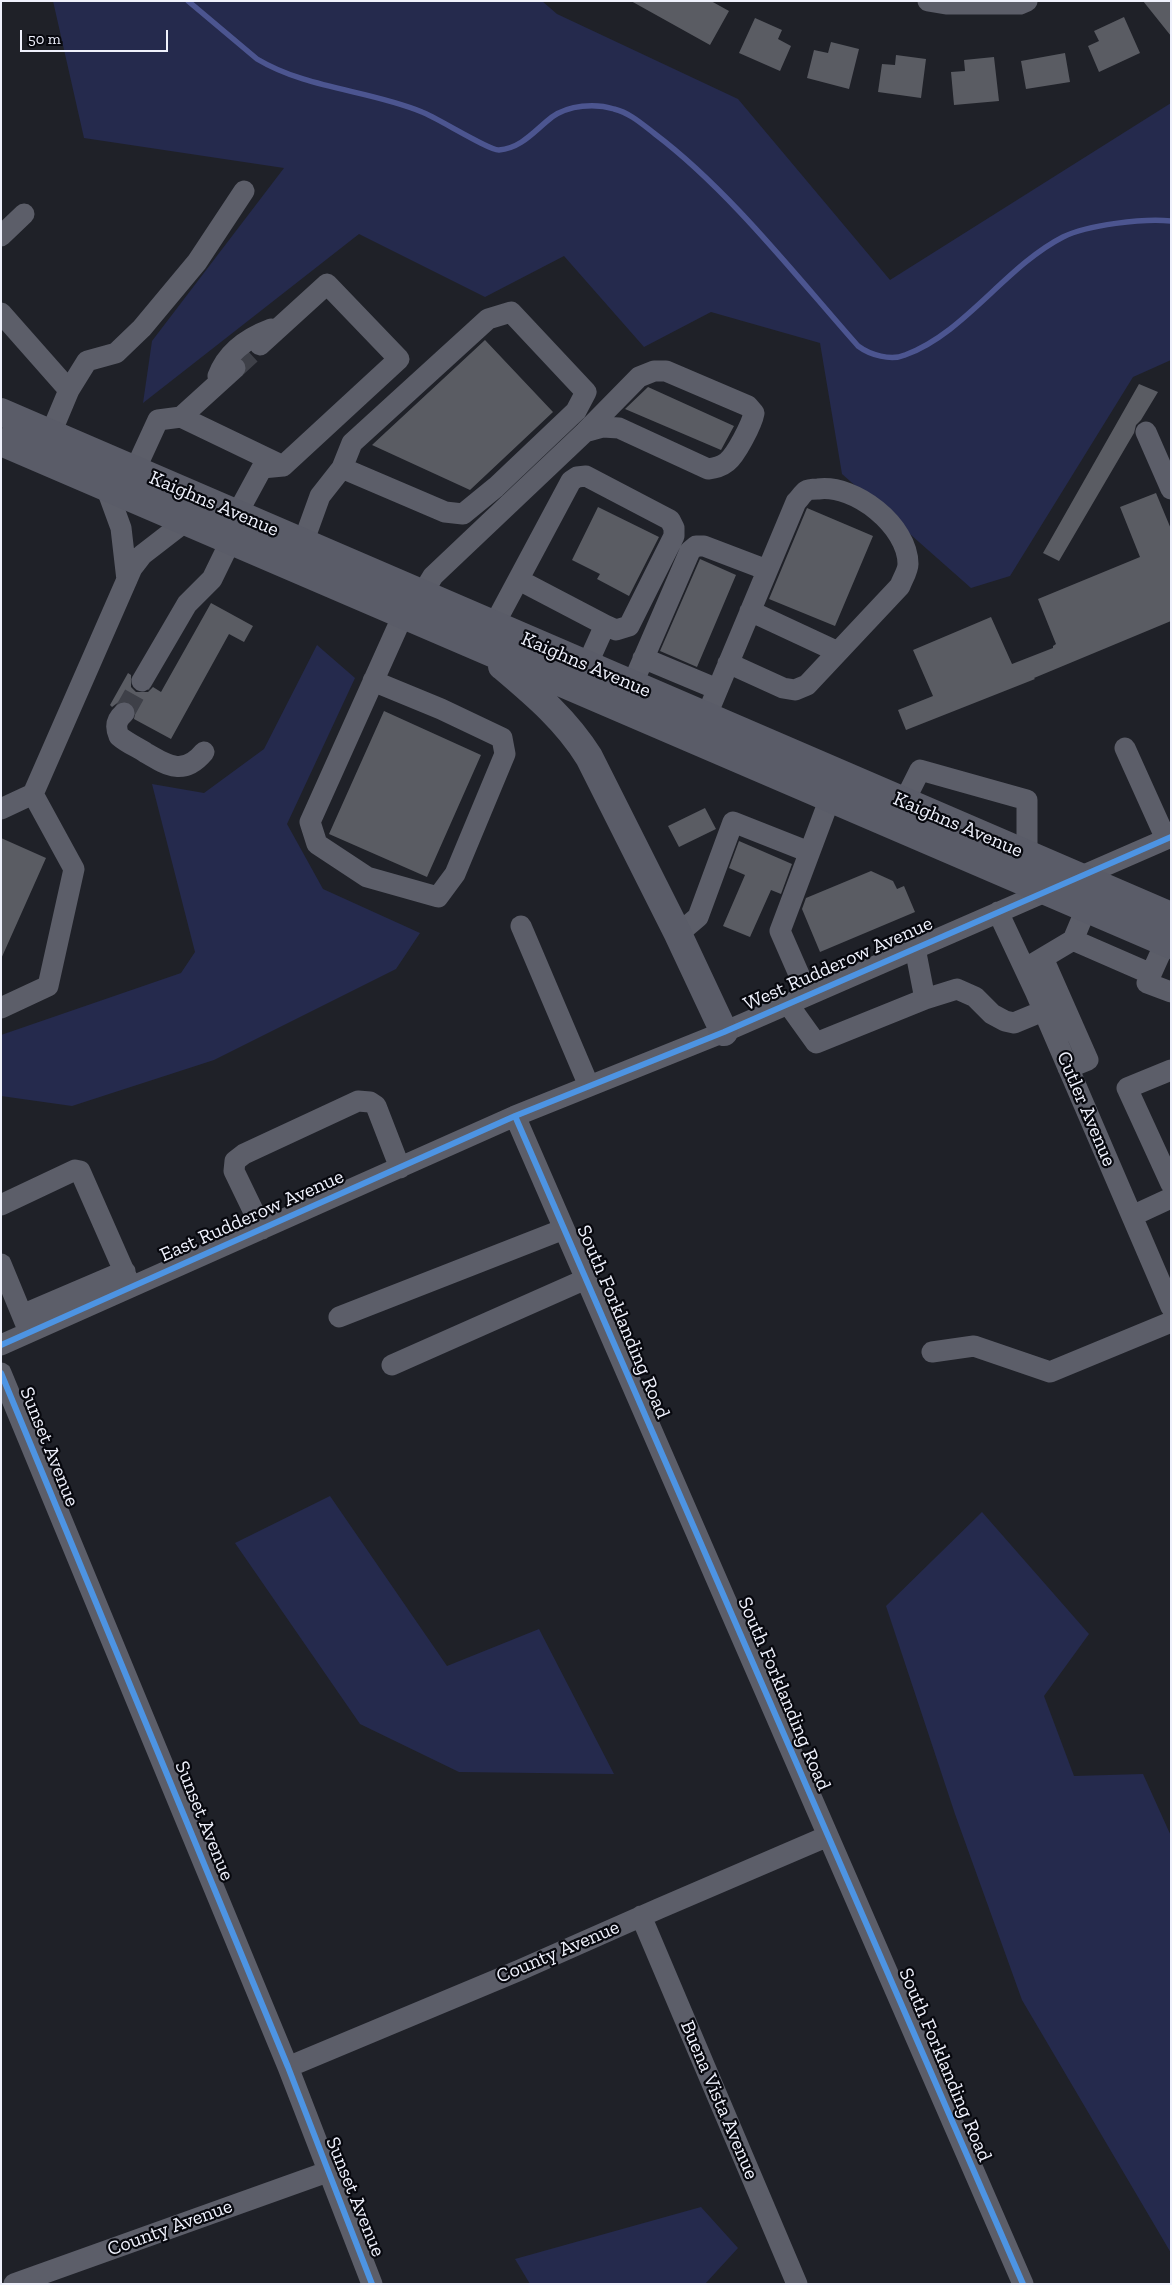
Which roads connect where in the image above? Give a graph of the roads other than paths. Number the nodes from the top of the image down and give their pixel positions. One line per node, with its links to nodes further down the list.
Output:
1 (928, 1): 2 (street)
2 (1026, 1)
3 (244, 191): 11 (street)
4 (24, 214): 5 (street)
5 (1, 236)
6 (1, 313): 11 (street)
7 (281, 326): 8 (street); 10 (street); 18 (street)
8 (263, 348)
9 (238, 372): 10 (street)
10 (214, 387): 13 (street)
11 (68, 390): 16 (street)
12 (1, 412): 16 (highway, Kaighns Avenue)
13 (181, 417): 18 (street); 20 (street)
14 (584, 432): 14 (street); 30 (street)
15 (1146, 432): 22 (street)
16 (51, 434): 20 (highway, Kaighns Avenue)
17 (1, 442): 21 (highway, Kaighns Avenue)
18 (283, 466): 23 (street)
19 (342, 468): 19 (street); 26 (street)
20 (135, 470): 23 (highway, Kaighns Avenue)
21 (106, 487): 24 (highway, Kaighns Avenue); 28 (street)
22 (1171, 489)
23 (237, 514): 26 (highway, Kaighns Avenue)
24 (186, 521): 25 (highway, Kaighns Avenue); 28 (street)
25 (231, 540): 32 (highway, Kaighns Avenue); 39 (street)
26 (303, 543): 30 (highway, Kaighns Avenue)
27 (767, 570): 31 (street); 35 (street); 36 (street)
28 (127, 580): 47 (street)
29 (519, 580): 33 (street); 33 (street); 34 (street)
30 (422, 594): 34 (highway, Kaighns Avenue)
31 (750, 611): 35 (street); 37 (street)
32 (403, 614): 34 (highway, Kaighns Avenue); 40 (street)
33 (605, 625): 38 (street)
34 (487, 636): 38 (highway, Kaighns Avenue); 48 (highway, Kaighns Avenue); 60 (highway)
35 (838, 652): 37 (street)
36 (643, 658): 41 (street); 42 (street)
37 (728, 662): 42 (street)
38 (587, 665): 41 (highway, Kaighns Avenue)
39 (142, 681)
40 (373, 681): 40 (street)
41 (632, 685): 44 (highway, Kaighns Avenue)
42 (717, 689): 44 (street)
43 (124, 714): 46 (street)
44 (706, 717): 49 (highway, Kaighns Avenue)
45 (1125, 748): 51 (street)
46 (204, 752)
47 (33, 794): 50 (street); 70 (street)
48 (830, 798): 52 (street); 55 (highway, Kaighns Avenue)
49 (904, 802): 53 (highway, Kaighns Avenue); 53 (street)
50 (1, 809)
51 (1169, 838): 54 (street, West Rudderow Avenue)
52 (809, 852): 60 (street); 67 (street)
53 (1028, 855): 54 (highway, Kaighns Avenue)
54 (1079, 877): 55 (street, West Rudderow Avenue); 58 (highway, Kaighns Avenue)
55 (1045, 891): 56 (highway, Kaighns Avenue); 57 (street, West Rudderow Avenue)
56 (1086, 909): 61 (street); 62 (highway, Kaighns Avenue)
57 (998, 912): 63 (street, West Rudderow Avenue); 64 (street, Cutler Avenue)
58 (1171, 916)
59 (521, 926): 75 (street)
60 (678, 934): 72 (highway)
61 (1073, 940): 64 (street); 65 (street)
62 (1168, 944): 65 (street)
63 (915, 948): 67 (street, West Rudderow Avenue); 68 (street)
64 (1034, 964): 71 (street, Cutler Avenue); 73 (street)
65 (1151, 974): 66 (street)
66 (1171, 992)
67 (808, 995): 69 (street, West Rudderow Avenue)
68 (925, 999): 69 (street); 71 (street)
69 (788, 1004): 72 (street, West Rudderow Avenue)
70 (1, 1008)
71 (1043, 1011): 73 (street, Cutler Avenue)
72 (724, 1032): 75 (street, West Rudderow Avenue)
73 (1068, 1068): 81 (street, Cutler Avenue)
74 (1171, 1070): 78 (street)
75 (589, 1086): 76 (street, West Rudderow Avenue)
76 (515, 1116): 77 (street, East Rudderow Avenue); 82 (street, South Forklanding Road)
77 (400, 1168): 83 (street, East Rudderow Avenue); 83 (street)
78 (1171, 1184)
79 (1171, 1198): 81 (street)
80 (1, 1205): 85 (street)
81 (1132, 1216): 87 (street, Cutler Avenue)
82 (564, 1228): 86 (street, South Forklanding Road); 88 (street)
83 (262, 1230): 85 (street, East Rudderow Avenue)
84 (1, 1264): 90 (street)
85 (128, 1279): 90 (street, East Rudderow Avenue)
86 (586, 1279): 93 (street); 95 (street, South Forklanding Road)
87 (1171, 1307)
88 (339, 1317)
89 (1171, 1322): 92 (street)
90 (26, 1324): 91 (street, East Rudderow Avenue)
91 (1, 1345)
92 (932, 1352)
93 (392, 1365)
94 (1, 1373): 97 (street, Sunset Avenue)
95 (828, 1836): 96 (street, County Avenue); 102 (street, South Forklanding Road)
96 (641, 1916): 97 (street, County Avenue); 101 (street, Buena Vista Avenue)
97 (288, 2067): 98 (street, Sunset Avenue)
98 (327, 2172): 99 (street, County Avenue); 100 (street, Sunset Avenue)
99 (14, 2284)
100 (372, 2284)
101 (797, 2284)
102 (1023, 2284)

